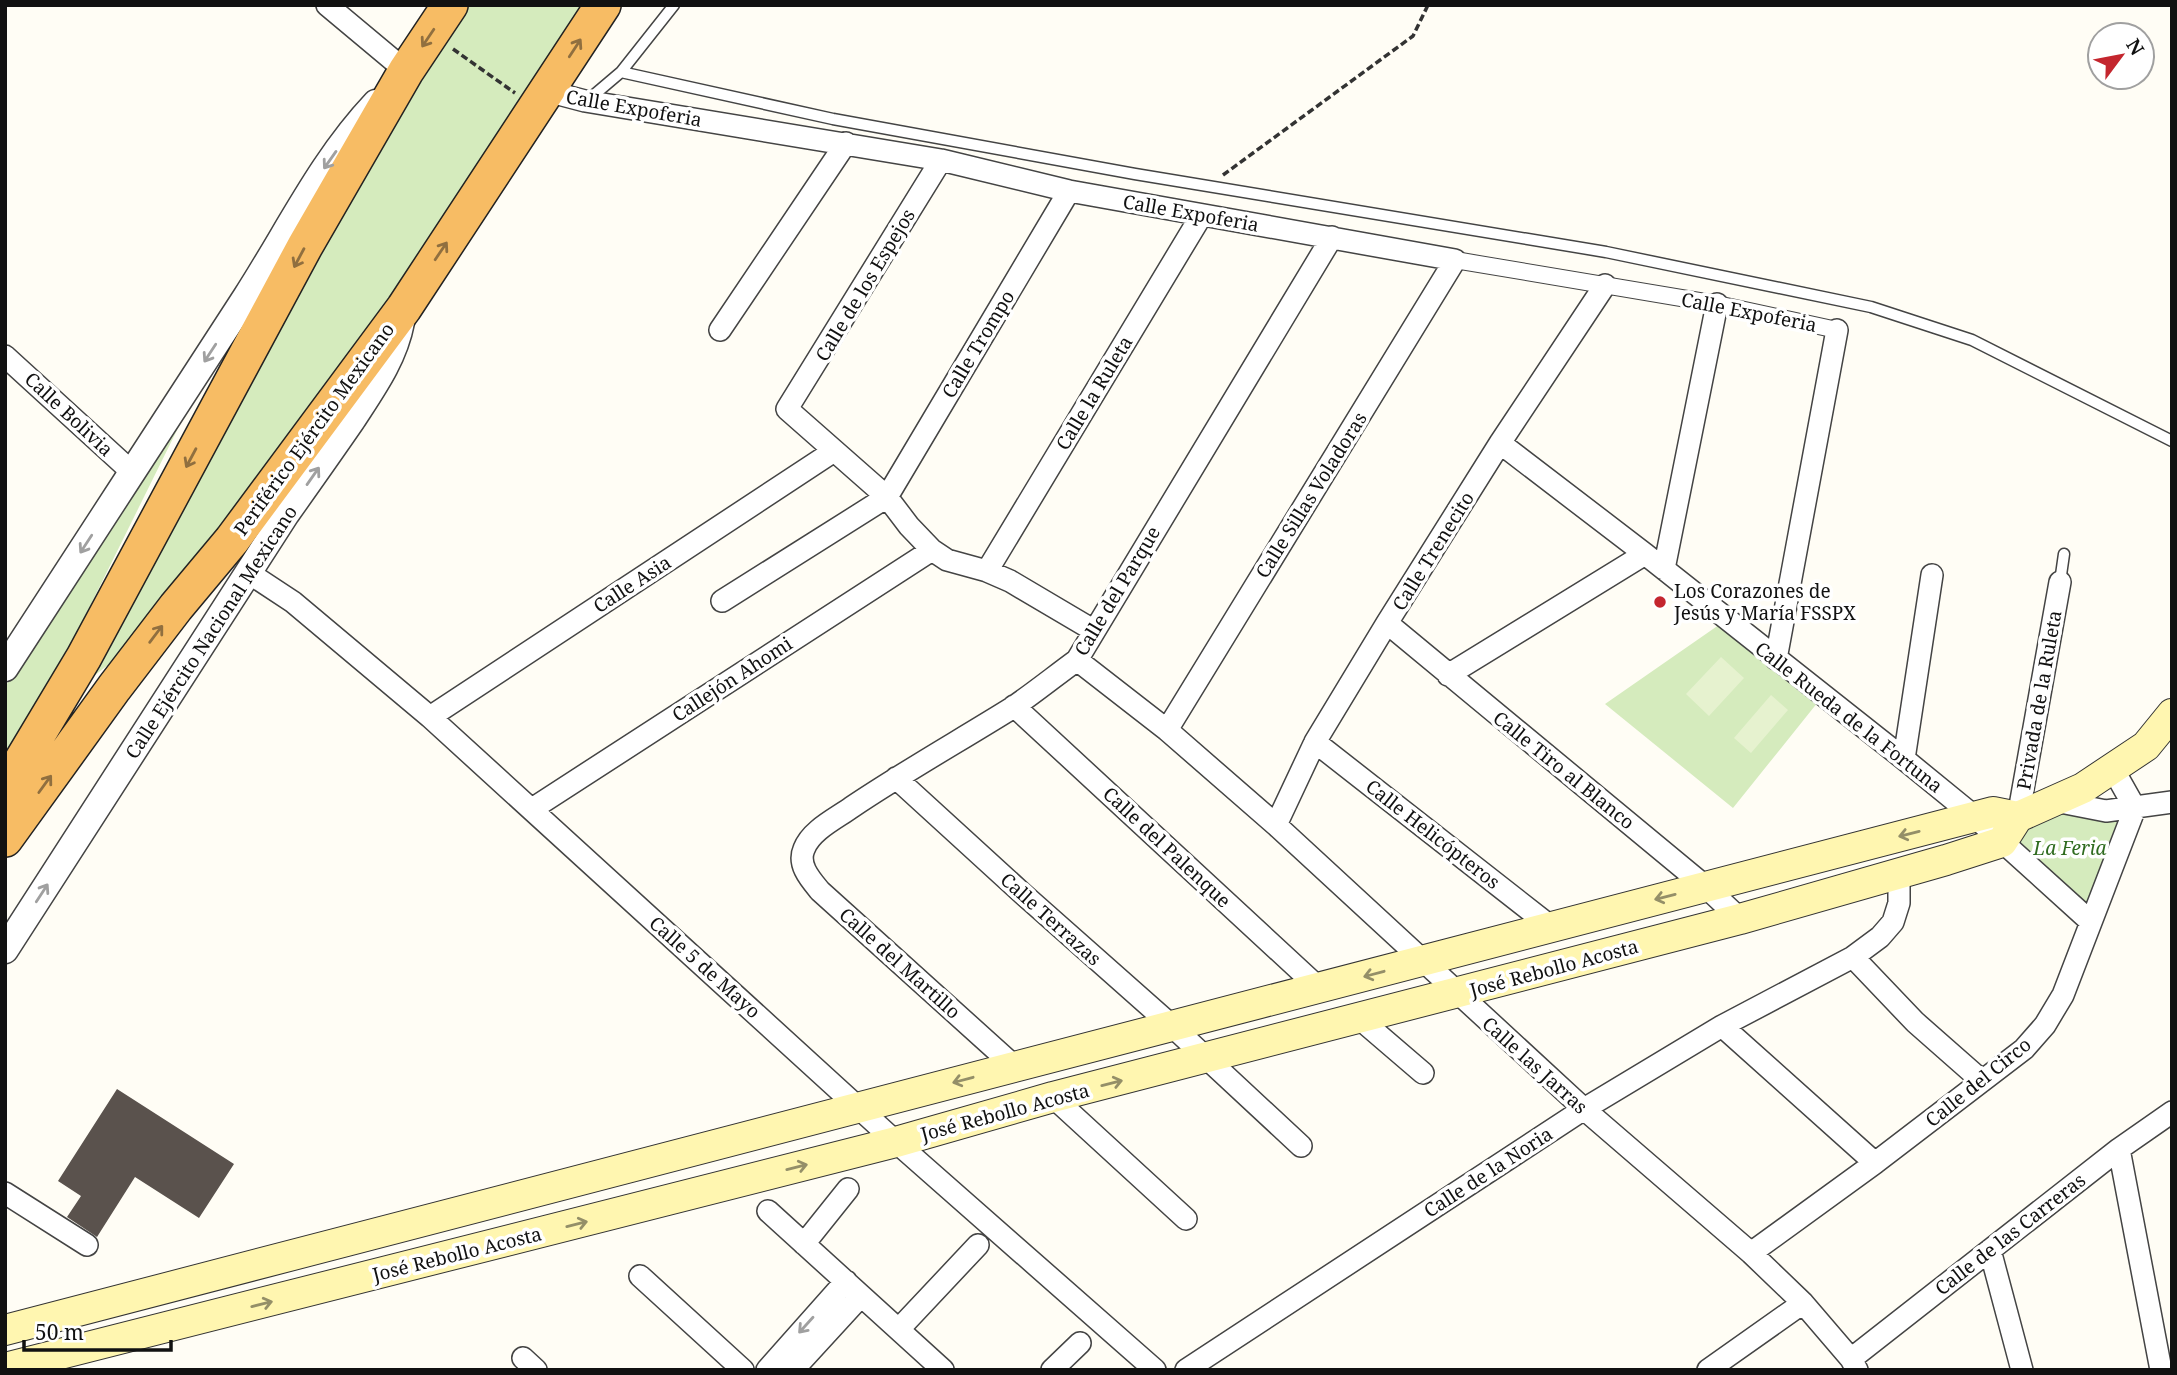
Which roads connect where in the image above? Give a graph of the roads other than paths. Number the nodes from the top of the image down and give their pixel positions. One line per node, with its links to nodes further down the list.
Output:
1 (327, 5): 5 (street)
2 (450, 5): 5 (highway, one-way to 5)
3 (603, 5): 7 (highway, Periférico Ejército Mexicano, one-way to 3)
4 (674, 5): 6 (lane)
5 (406, 71): 24 (street, one-way to 24); 50 (highway, one-way to 50)
6 (621, 72): 8 (lane); 21 (lane)
7 (541, 99): 8 (street, Calle Expoferia); 17 (highway, Periférico Ejército Mexicano, one-way to 7)
8 (585, 101): 9 (street, Calle Expoferia)
9 (846, 144): 10 (street, Calle Expoferia); 18 (street)
10 (941, 160): 11 (street, Calle Expoferia); 23 (street, Calle de los Espejos)
11 (1069, 191): 12 (street, Calle Expoferia); 25 (street, Calle Trompo)
12 (1201, 216): 13 (street, Calle Expoferia); 30 (street, Calle la Ruleta)
13 (1332, 237): 14 (street, Calle Expoferia); 36 (street, Calle del Parque)
14 (1455, 260): 15 (street, Calle Expoferia); 44 (street, Calle Sillas Voladoras)
15 (1605, 285): 16 (street, Calle Expoferia); 22 (street, Calle Trenecito)
16 (1717, 304): 19 (street, Calle Expoferia); 29 (street)
17 (404, 308): 31 (street, Calle Ejército Nacional Mexicano, one-way to 17); 58 (highway, Periférico Ejército Mexicano, one-way to 17)
18 (720, 330)
19 (1837, 330): 37 (street)
20 (9, 366): 24 (street, Calle Bolivia)
21 (2172, 441)
22 (1500, 443): 27 (street, Calle Rueda de la Fortuna); 35 (street, Calle Trenecito)
23 (834, 452): 25 (street); 43 (street, Calle Asia)
24 (133, 473): 39 (street, one-way to 39)
25 (887, 497): 26 (street); 34 (street)
26 (932, 550): 30 (street); 54 (street, Callejón Ahomi)
27 (1645, 554): 29 (street, Calle Rueda de la Fortuna); 40 (street)
28 (2064, 554): 33 (lane)
29 (1664, 569): 37 (street, Calle Rueda de la Fortuna)
30 (987, 571): 36 (street)
31 (249, 573): 43 (street, Calle 5 de Mayo); 65 (street, Calle Ejército Nacional Mexicano, one-way to 31)
32 (1932, 575): 47 (street)
33 (2060, 582): 57 (street, Privada de la Ruleta)
34 (722, 601)
35 (1387, 624): 40 (street, Calle Tiro al Blanco); 45 (street, Calle Trenecito)
36 (1093, 631): 38 (street, Calle del Parque)
37 (1776, 659): 47 (street, Calle Rueda de la Fortuna)
38 (1077, 660): 41 (street, Calle del Parque); 44 (street, Calle las Jarras)
39 (5, 668)
40 (1448, 675): 61 (street, Calle Tiro al Blanco)
41 (1014, 706): 49 (street, Calle del Parque); 68 (street, Calle del Palenque)
42 (2172, 713): 46 (main road, José Rebollo Acosta)
43 (429, 717): 54 (street, Calle 5 de Mayo)
44 (1167, 730): 56 (street, Calle las Jarras)
45 (1315, 742): 56 (street, Calle Trenecito); 64 (street, Calle Helicópteros)
46 (2159, 747): 48 (main road, José Rebollo Acosta)
47 (1904, 759): 55 (street, Calle Rueda de la Fortuna)
48 (2113, 769): 51 (main road, José Rebollo Acosta); 53 (street)
49 (896, 778): 59 (street, Calle del Parque); 71 (street, Calle Terrazas)
50 (5, 789)
51 (2055, 801): 53 (street); 57 (main road, José Rebollo Acosta)
52 (2172, 802): 53 (street)
53 (2135, 808): 63 (street, Calle del Circo)
54 (532, 809): 78 (street, Calle 5 de Mayo)
55 (1975, 817): 57 (main road, José Rebollo Acosta); 61 (main road, José Rebollo Acosta, one-way to 61)
56 (1276, 825): 67 (street, Calle las Jarras)
57 (2010, 830): 60 (main road, José Rebollo Acosta); 63 (street)
58 (5, 839)
59 (803, 850): 74 (street, Calle del Martillo)
60 (1899, 873): 62 (main road, José Rebollo Acosta); 66 (street, Calle de la Noria)
61 (1706, 887): 62 (street, Calle Tiro al Blanco); 64 (main road, José Rebollo Acosta, one-way to 64)
62 (1740, 919): 69 (main road, José Rebollo Acosta)
63 (2091, 922): 76 (street, Calle del Circo)
64 (1550, 926): 67 (main road, José Rebollo Acosta)
65 (5, 950)
66 (1853, 957): 72 (street, Calle de la Noria); 76 (street)
67 (1422, 961): 68 (main road, José Rebollo Acosta, one-way to 68); 69 (street, Calle las Jarras)
68 (1320, 989): 71 (main road, José Rebollo Acosta)
69 (1457, 993): 70 (main road, José Rebollo Acosta); 79 (street, Calle las Jarras)
70 (1360, 1019): 73 (main road, José Rebollo Acosta); 75 (street)
71 (1172, 1026): 73 (street, Calle Terrazas); 74 (main road, José Rebollo Acosta)
72 (1722, 1026): 79 (street, Calle de la Noria); 86 (street)
73 (1207, 1059): 77 (main road, José Rebollo Acosta, one-way to 73); 84 (street, Calle Terrazas)
74 (1014, 1066): 78 (main road, José Rebollo Acosta, one-way to 78)
75 (1423, 1073)
76 (1982, 1082): 86 (street, Calle del Circo)
77 (1053, 1097): 83 (main road, José Rebollo Acosta); 91 (street)
78 (860, 1108): 83 (street, Calle 5 de Mayo); 89 (main road, José Rebollo Acosta)
79 (1584, 1110): 97 (street, Calle las Jarras); 114 (street, Calle de la Noria)
80 (2172, 1112): 82 (street, Calle de las Carreras)
81 (2172, 1131): 82 (street)
82 (2141, 1135): 85 (street, Calle de las Carreras)
83 (896, 1142): 92 (main road, José Rebollo Acosta, one-way to 83); 113 (street, Calle 5 de Mayo)
84 (1301, 1146)
85 (2119, 1149): 96 (street, Calle de las Carreras); 117 (street)
86 (1875, 1163): 97 (street, Calle del Circo)
87 (848, 1189): 93 (street)
88 (5, 1193): 94 (street)
89 (508, 1199): 92 (main road); 100 (main road, José Rebollo Acosta)
90 (768, 1211): 93 (street)
91 (1186, 1219)
92 (519, 1239): 102 (main road, José Rebollo Acosta, one-way to 92)
93 (804, 1244): 99 (street)
94 (87, 1245)
95 (978, 1245): 103 (street)
96 (1990, 1250): 106 (street, Calle de las Carreras); 116 (street)
97 (1751, 1253): 101 (street, Calle las Jarras)
98 (640, 1276): 108 (street)
99 (854, 1288): 103 (street); 109 (street, one-way to 109); 110 (street)
100 (155, 1293): 102 (main road); 104 (main road, José Rebollo Acosta)
101 (1803, 1303): 106 (street, Calle las Jarras); 115 (street)
102 (163, 1329): 107 (main road, José Rebollo Acosta)
103 (898, 1329): 111 (street)
104 (5, 1330)
105 (1080, 1343): 112 (street)
106 (1854, 1364)
107 (5, 1368)
108 (743, 1370)
109 (767, 1370)
110 (793, 1370)
111 (943, 1370)
112 (1052, 1370)
113 (1155, 1370)
114 (1186, 1370)
115 (1708, 1370)
116 (2022, 1370)
117 (2161, 1370)

